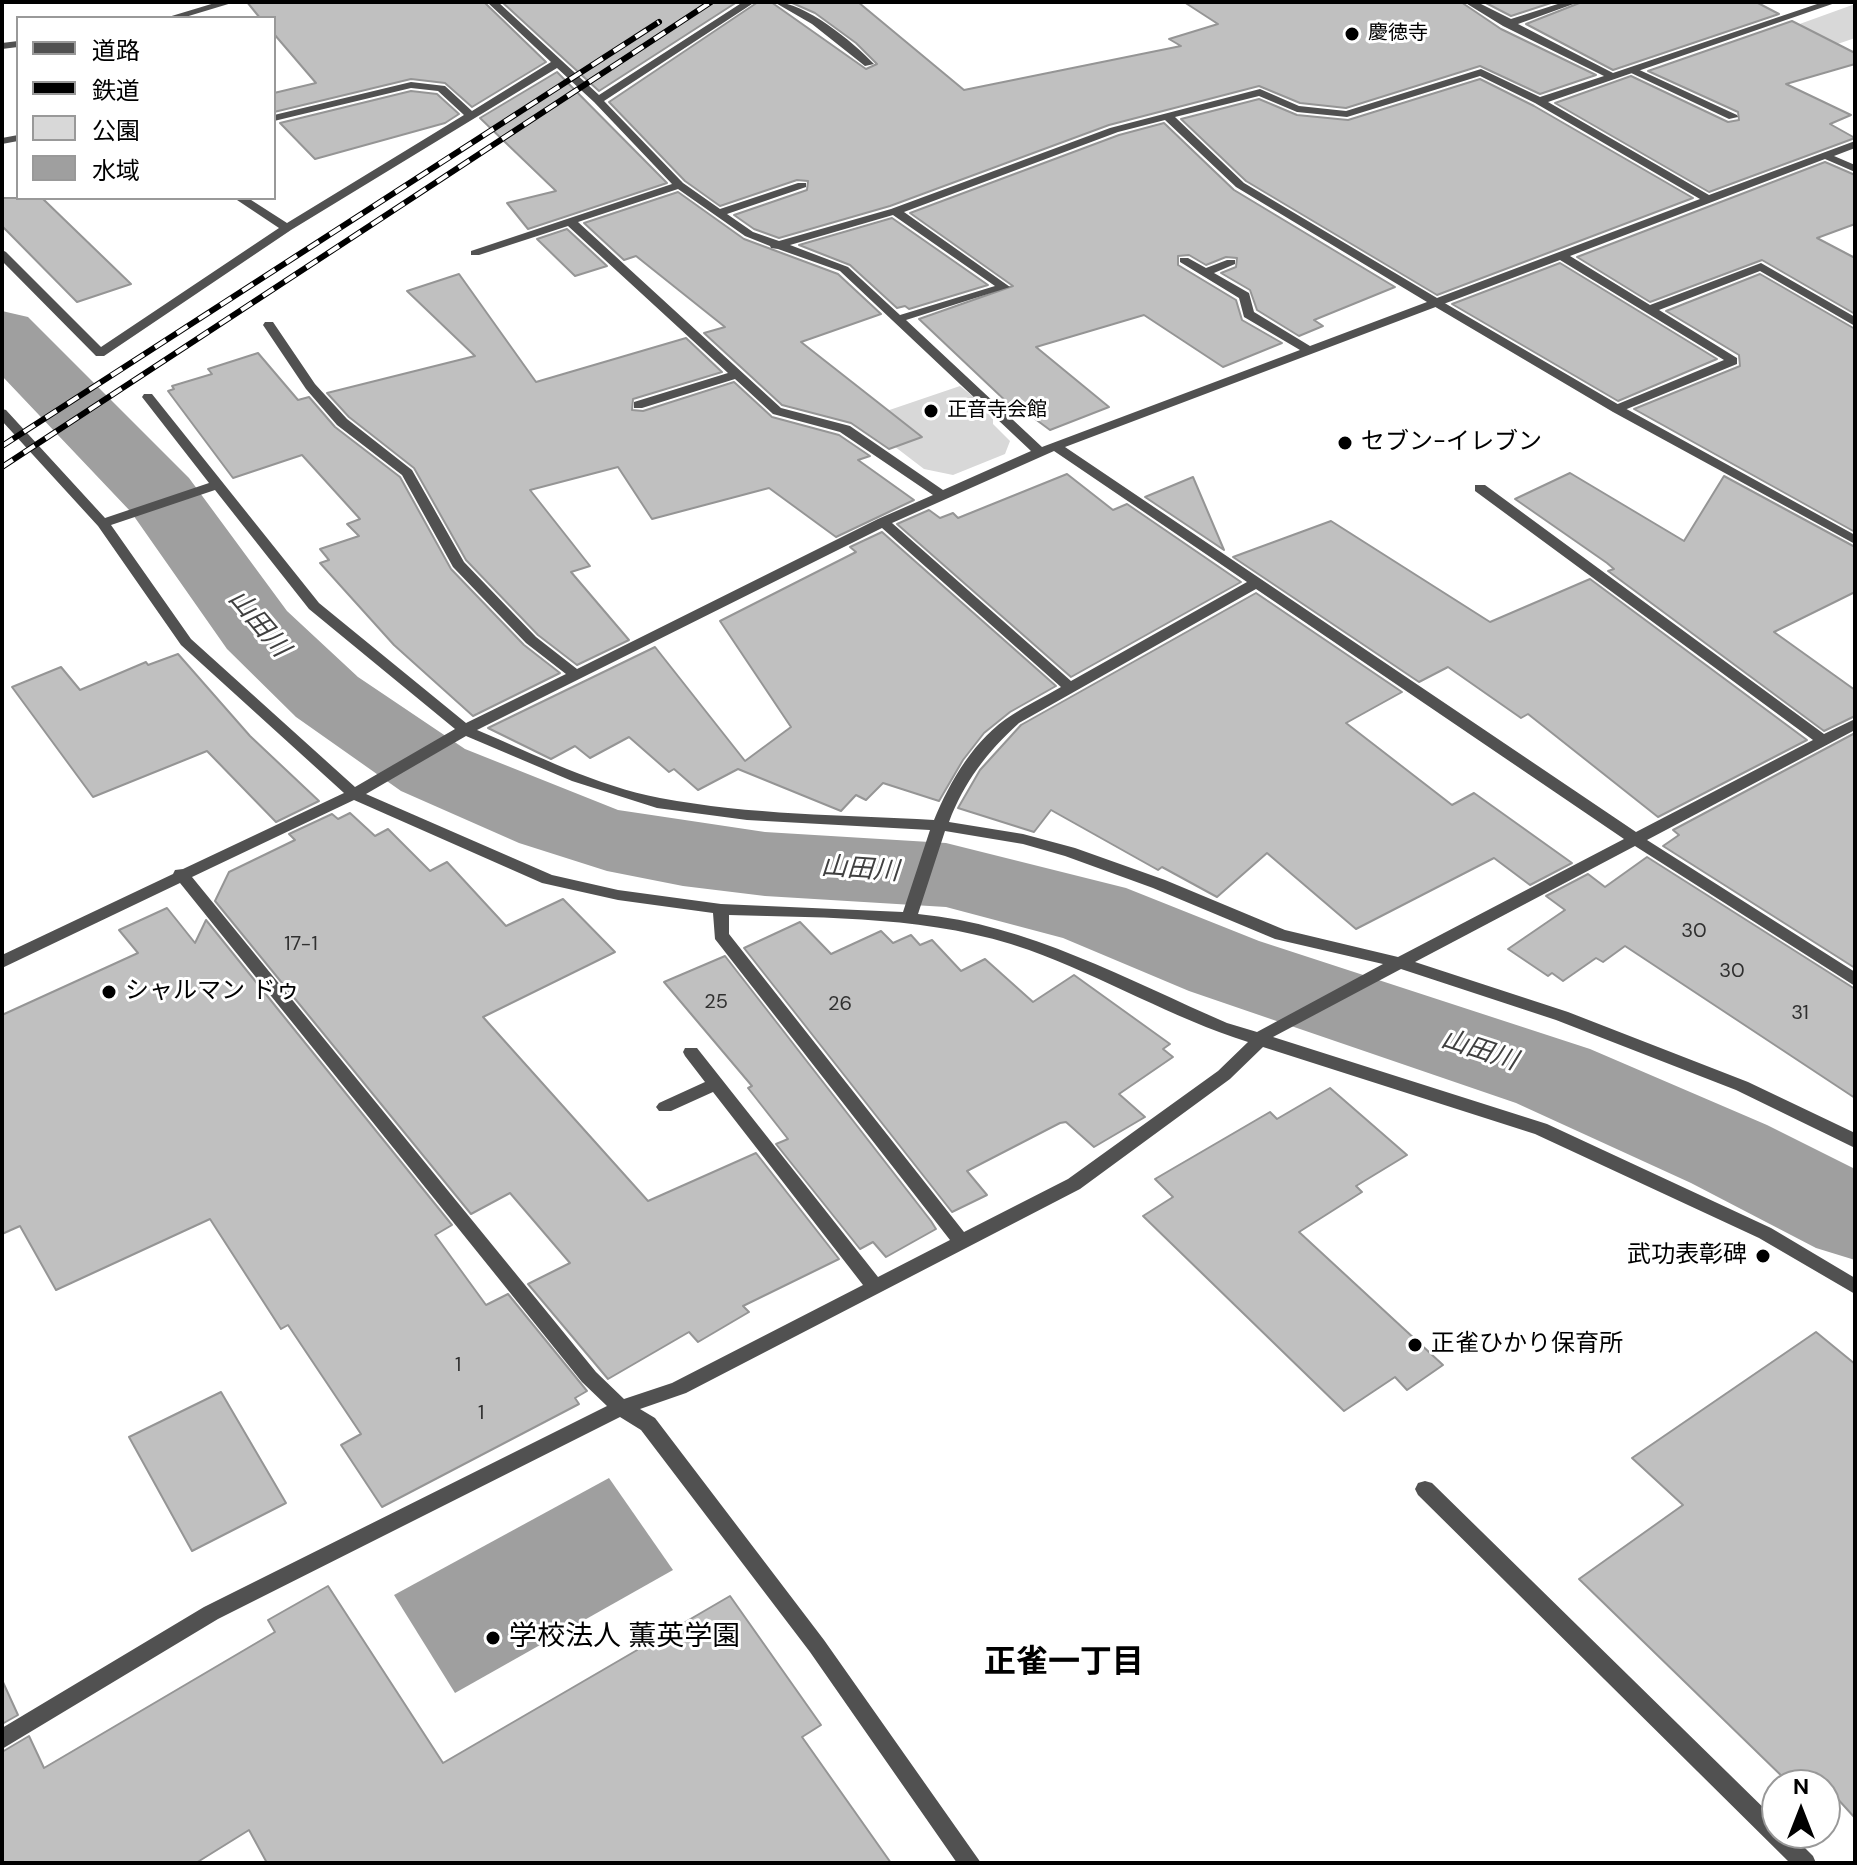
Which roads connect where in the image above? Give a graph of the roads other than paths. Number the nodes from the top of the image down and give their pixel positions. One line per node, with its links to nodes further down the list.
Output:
1 (230, 2): 8 (street)
2 (492, 2): 10 (street)
3 (750, 2): 14 (street)
4 (779, 2): 11 (street)
5 (1469, 2): 9 (street)
6 (1574, 2): 9 (street)
7 (1833, 2): 12 (street)
8 (181, 16)
9 (1507, 24): 13 (street)
10 (557, 63): 14 (street); 16 (street)
11 (869, 64)
12 (1633, 70): 13 (street); 18 (street)
13 (1612, 76): 15 (street)
14 (598, 100): 23 (street)
15 (1539, 101): 17 (street); 25 (street)
16 (471, 116): 19 (street); 30 (street)
17 (1167, 116): 27 (street); 38 (street)
18 (1733, 117)
19 (276, 118)
20 (1855, 144): 21 (street)
21 (1824, 155): 22 (street); 25 (street)
22 (1855, 169)
23 (679, 185): 28 (street); 29 (street)
24 (802, 185): 28 (street)
25 (1708, 199): 34 (street)
26 (243, 200): 30 (street)
27 (895, 211): 31 (street); 42 (street)
28 (721, 212): 31 (street)
29 (572, 223): 32 (street); 46 (street)
30 (287, 228): 33 (street)
31 (775, 246): 42 (street)
32 (475, 253)
33 (2, 254)
34 (1560, 255): 38 (street); 40 (street)
35 (1184, 260): 37 (street)
36 (1231, 262): 37 (street)
37 (1206, 272): 45 (street)
38 (1436, 302): 45 (street); 49 (street)
39 (1855, 309): 41 (street)
40 (1649, 310): 41 (street); 49 (street)
41 (1841, 314): 43 (street)
42 (901, 318): 51 (street)
43 (1855, 322)
44 (269, 325): 59 (street)
45 (1309, 350): 51 (street)
46 (734, 375): 48 (street); 54 (street)
47 (148, 397): 52 (street)
48 (638, 405)
49 (1617, 409): 57 (street)
50 (2, 413): 56 (street)
51 (1047, 449): 54 (street); 58 (street)
52 (219, 484): 56 (street); 62 (street)
53 (1480, 488): 63 (street)
54 (940, 494): 55 (street)
55 (883, 522): 59 (street); 60 (street)
56 (103, 523): 64 (street)
57 (1855, 540)
58 (1256, 583): 60 (street); 66 (street)
59 (575, 674): 62 (street)
60 (1070, 688): 65 (street)
61 (1855, 724): 63 (street)
62 (465, 730): 64 (street); 65 (street)
63 (1823, 740): 66 (street)
64 (354, 794): 67 (street); 68 (street)
65 (937, 828): 69 (street); 71 (street)
66 (1635, 839): 71 (street); 72 (street)
67 (181, 874): 70 (street); 81 (street)
68 (721, 909): 69 (street); 78 (street)
69 (910, 914): 73 (street)
70 (2, 962)
71 (1389, 966): 73 (street); 77 (street)
72 (1855, 980)
73 (1263, 1036): 78 (street); 80 (street)
74 (691, 1052): 75 (street)
75 (716, 1084): 76 (street); 79 (street)
76 (665, 1107)
77 (1855, 1141)
78 (961, 1241): 79 (street)
79 (875, 1287): 81 (street)
80 (1855, 1287)
81 (621, 1408): 83 (street); 84 (street)
82 (1425, 1489): 85 (street)
83 (2, 1739)
84 (970, 1863)
85 (1805, 1863)

